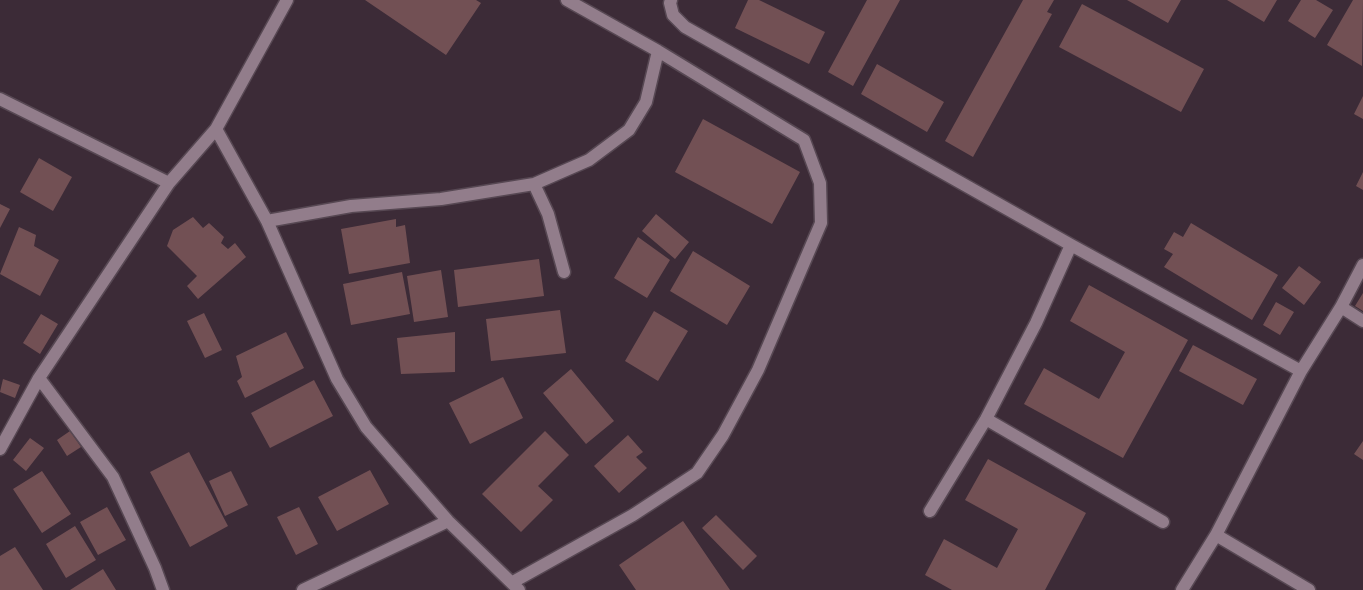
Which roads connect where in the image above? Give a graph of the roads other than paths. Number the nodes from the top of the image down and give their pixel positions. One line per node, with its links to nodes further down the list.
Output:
1 (287, 0): 6 (street)
2 (567, 0): 4 (street)
3 (671, 0): 10 (street)
4 (658, 51): 8 (street); 23 (street)
5 (0, 99): 7 (street)
6 (216, 129): 7 (street); 9 (street)
7 (168, 183): 16 (street)
8 (534, 184): 9 (street); 12 (street)
9 (267, 221): 20 (street)
10 (1071, 245): 15 (street); 17 (street)
11 (1363, 265): 13 (street)
12 (564, 272)
13 (1341, 307): 14 (street); 15 (street)
14 (1363, 321)
15 (1302, 371): 22 (street)
16 (39, 378): 18 (street); 24 (street)
17 (986, 419): 19 (street); 21 (street)
18 (0, 449)
19 (930, 510)
20 (448, 521): 23 (street); 25 (street)
21 (1163, 522)
22 (1216, 535): 26 (street); 27 (street)
23 (516, 586)
24 (162, 590)
25 (303, 590)
26 (1182, 590)
27 (1310, 590)

